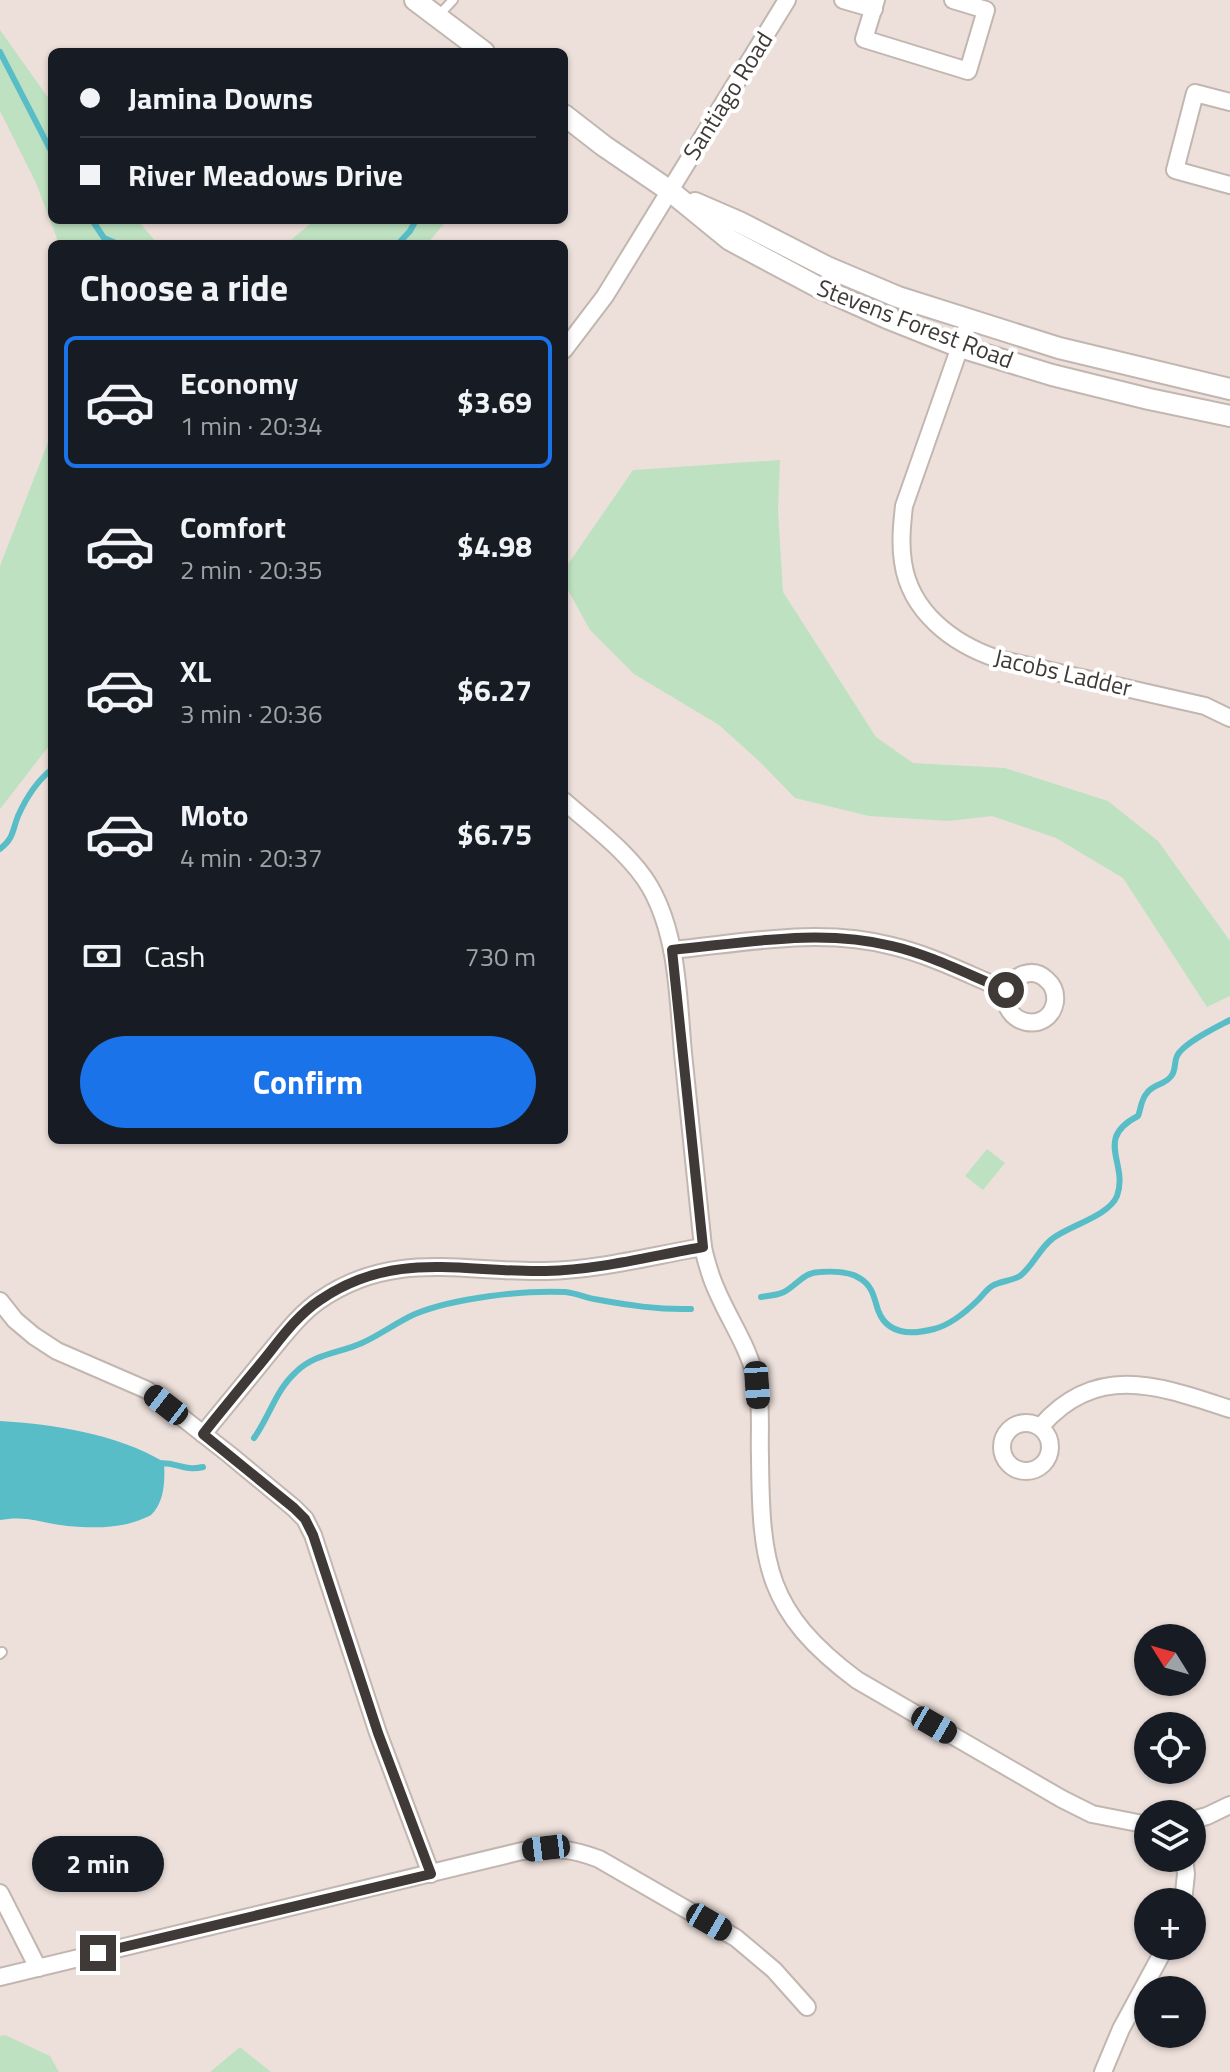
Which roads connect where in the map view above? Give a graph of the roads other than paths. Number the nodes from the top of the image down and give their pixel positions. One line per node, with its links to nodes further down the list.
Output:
1 (415, 0): 7 (street)
2 (453, 0): 7 (lane)
3 (787, 0): 12 (street, Santiago Road)
4 (843, 0): 6 (street)
5 (953, 0): 6 (street)
6 (875, 4)
7 (438, 16): 8 (street)
8 (479, 48)
9 (1230, 102): 11 (street)
10 (568, 118): 12 (street, Stevens Forest Road)
11 (1230, 185)
12 (670, 191): 13 (street, Stevens Forest Road); 14 (street, Santiago Road); 15 (street, Stevens Forest Road)
13 (969, 321): 15 (street, Jacobs Ladder); 16 (street, Stevens Forest Road)
14 (568, 345)
15 (960, 347): 17 (street, Stevens Forest Road); 18 (street, Jacobs Ladder)
16 (1230, 389)
17 (1230, 416)
18 (1230, 718)
19 (568, 805): 20 (street)
20 (672, 950): 21 (street); 22 (street)
21 (1006, 990)
22 (703, 1247): 26 (street); 29 (street)
23 (0, 1301): 26 (street)
24 (1230, 1409): 25 (street)
25 (1041, 1426)
26 (203, 1434): 30 (street)
27 (1230, 1805): 28 (street)
28 (1206, 1816)
29 (1134, 1822)
30 (431, 1874): 33 (street); 35 (street)
31 (0, 1893): 33 (street)
32 (1158, 1960): 36 (street)
33 (38, 1968): 34 (street)
34 (0, 1977)
35 (807, 2007)
36 (1103, 2072)

